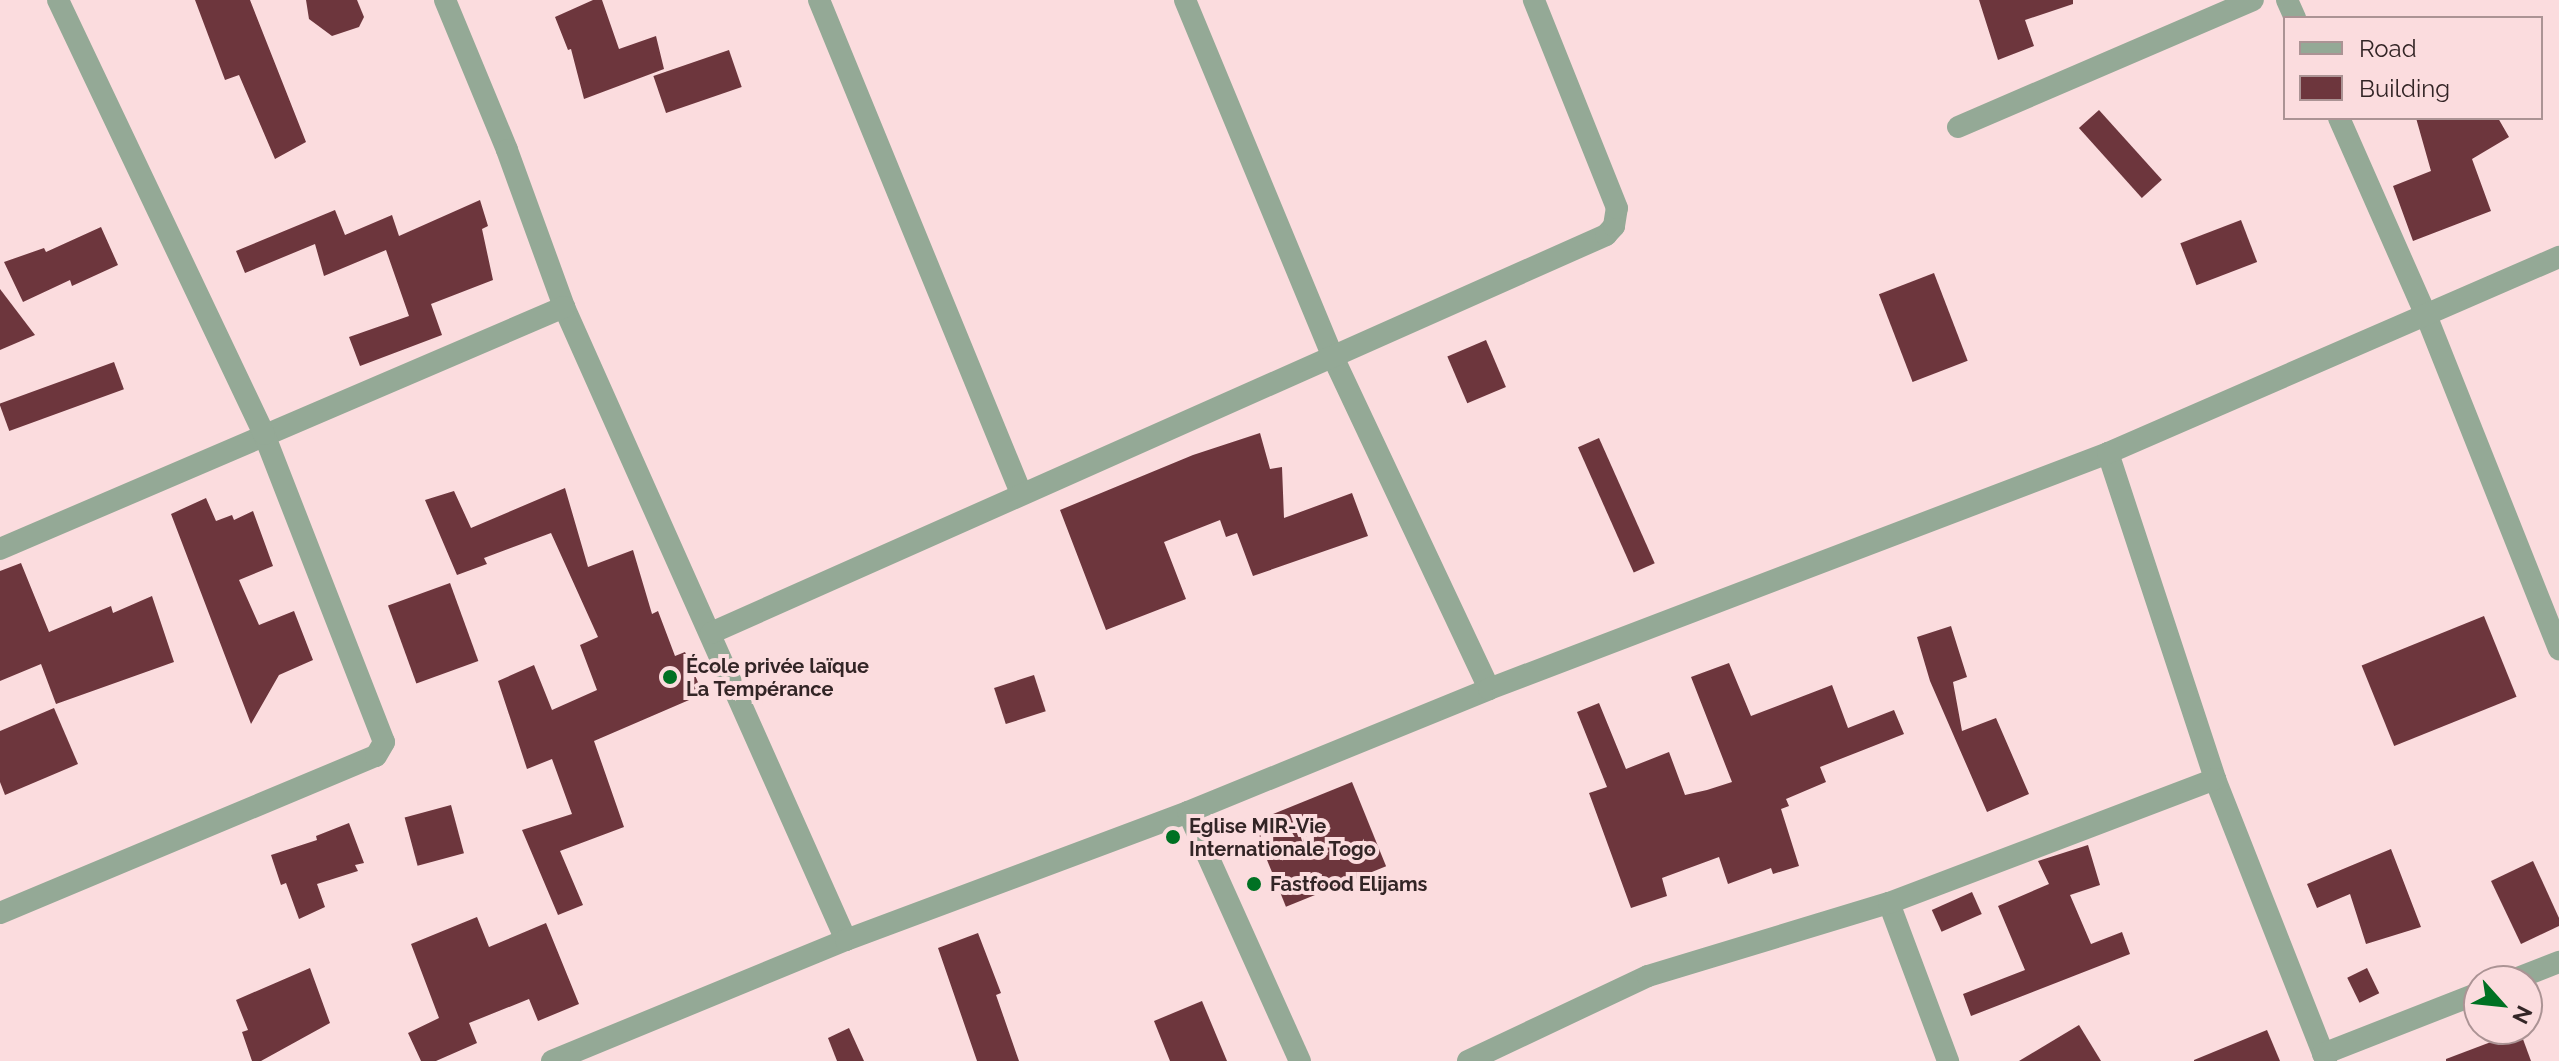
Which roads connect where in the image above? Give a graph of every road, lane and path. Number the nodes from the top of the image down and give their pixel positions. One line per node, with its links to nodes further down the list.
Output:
1 (58, 0): 13 (street)
2 (445, 0): 10 (street)
3 (819, 0): 15 (street)
4 (1185, 0): 12 (street)
5 (1534, 0): 12 (street)
6 (2253, 0): 8 (street)
7 (2340, 120): 11 (street)
8 (1958, 127)
9 (2559, 257): 11 (street)
10 (564, 307): 13 (street); 17 (street)
11 (2426, 315): 14 (street); 18 (street)
12 (1333, 357): 15 (street); 19 (street)
13 (264, 434): 16 (street); 23 (street)
14 (2108, 453): 19 (street); 20 (street)
15 (1021, 493): 17 (street)
16 (0, 549)
17 (711, 633): 24 (street)
18 (2557, 636)
19 (1489, 689): 21 (street)
20 (2215, 779): 22 (street); 26 (street)
21 (1188, 812): 24 (street); 28 (street)
22 (1889, 903): 29 (street); 30 (street)
23 (0, 913)
24 (846, 940): 27 (street)
25 (2463, 1000): 26 (street)
26 (2325, 1058)
27 (552, 1061)
28 (1300, 1061)
29 (1468, 1061)
30 (1948, 1061)

